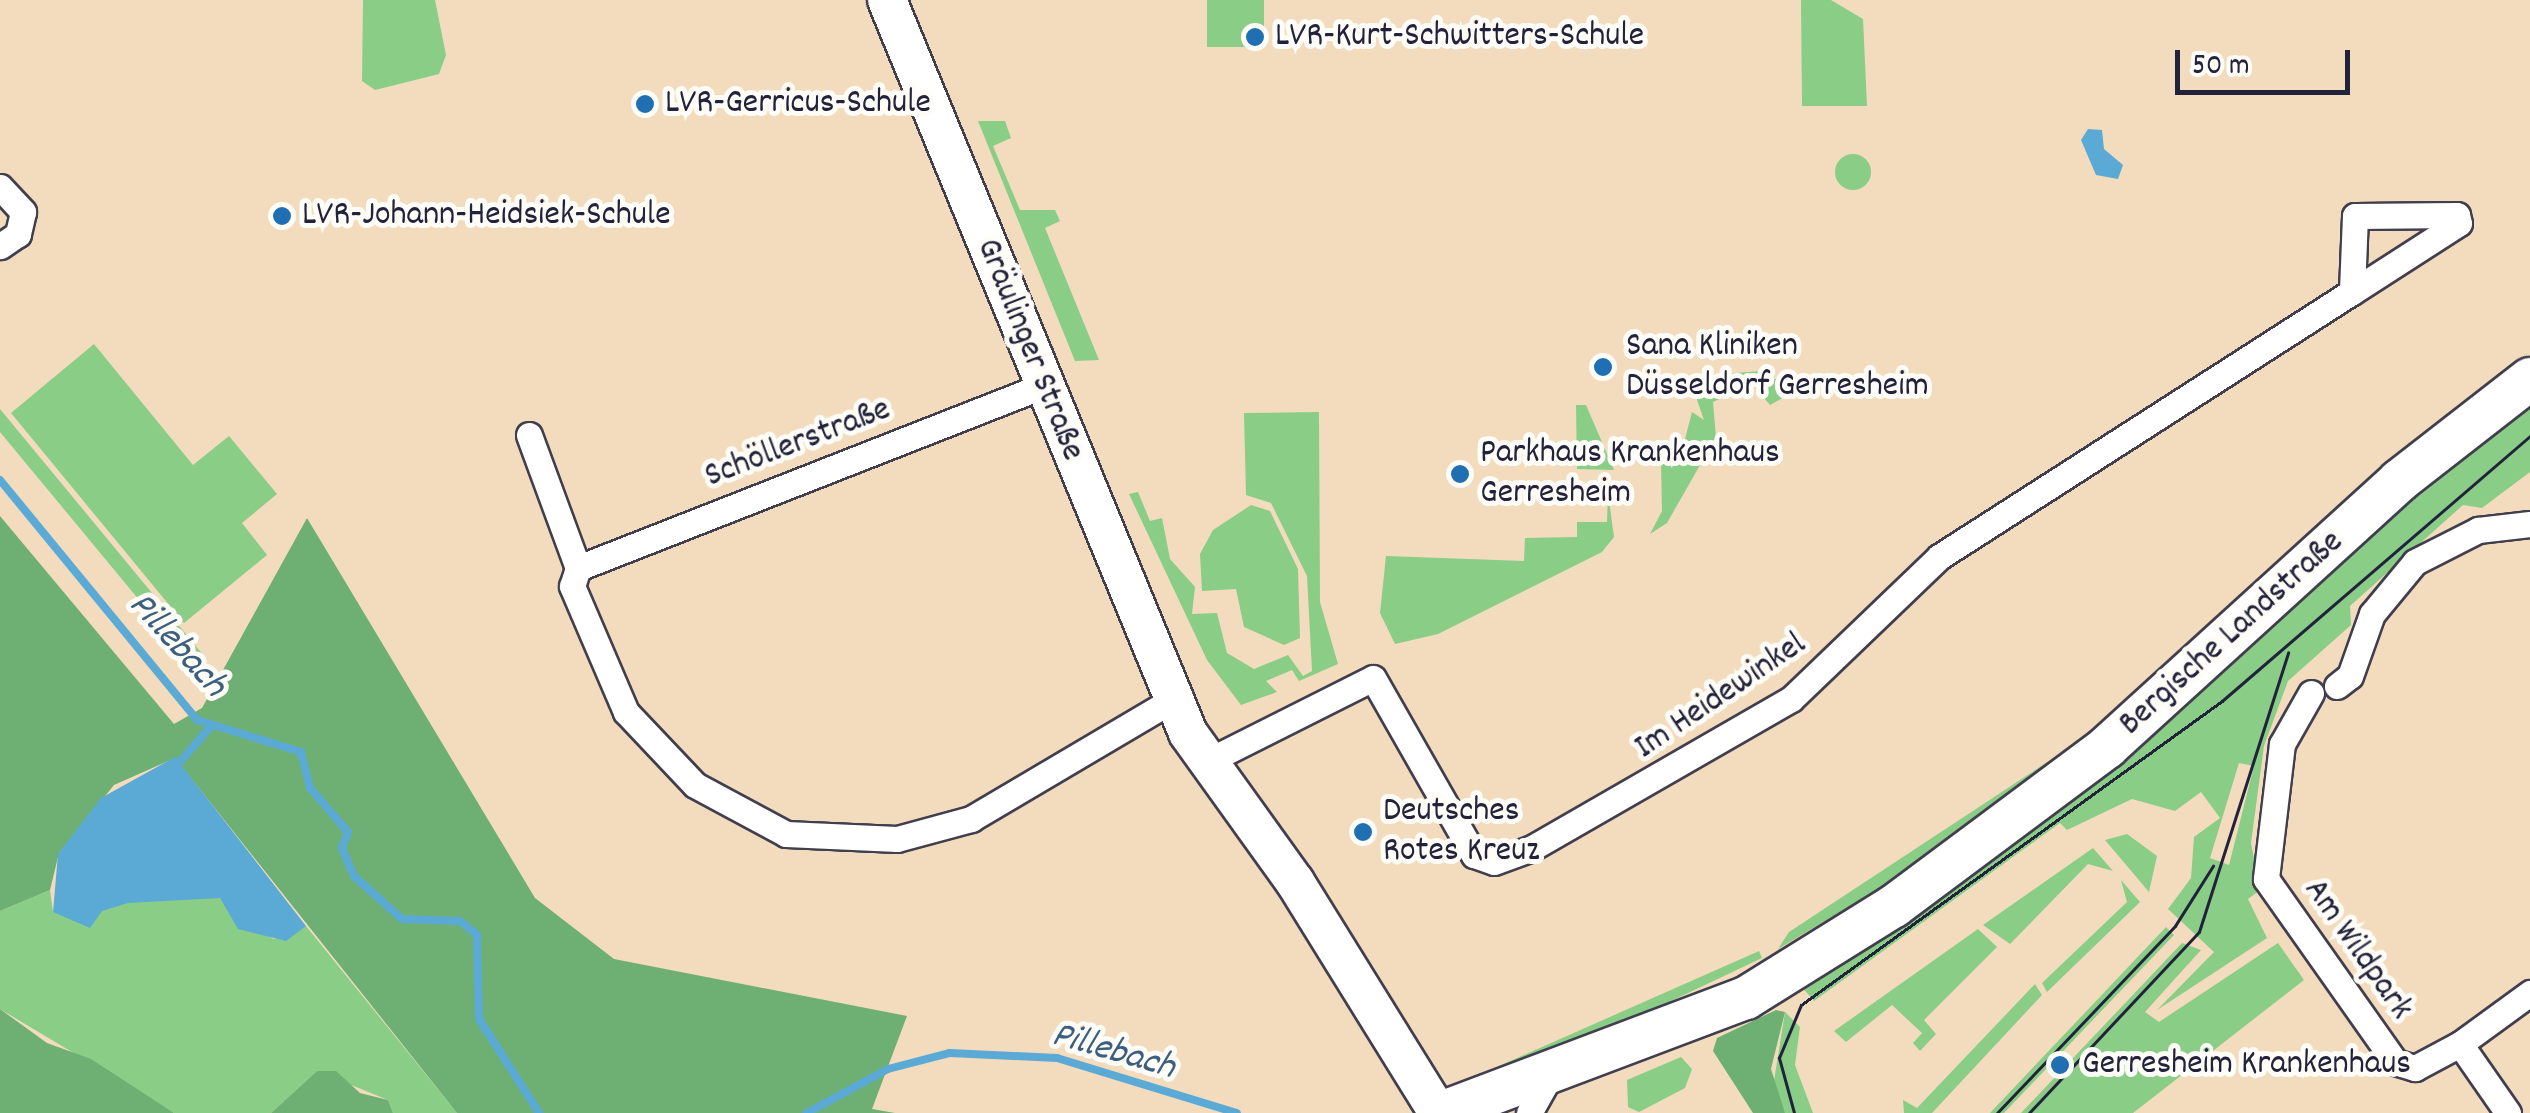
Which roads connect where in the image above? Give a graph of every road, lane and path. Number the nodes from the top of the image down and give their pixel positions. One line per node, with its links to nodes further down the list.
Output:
1 (887, 0): 6 (main road, Gräulinger Straße)
2 (0, 187): 3 (street)
3 (0, 246)
4 (2352, 292): 4 (street, Im Heidewinkel); 13 (street, Im Heidewinkel)
5 (2530, 378): 16 (main road, Bergische Landstraße)
6 (1043, 386): 9 (street, Schöllerstraße); 12 (main road, Gräulinger Straße)
7 (530, 434): 9 (street)
8 (2530, 524): 10 (street)
9 (578, 568): 12 (street)
10 (2336, 686)
11 (2311, 693): 15 (street, Am Wildpark)
12 (1180, 696): 13 (main road, Gräulinger Straße)
13 (1219, 755): 17 (main road, Gräulinger Straße)
14 (2530, 993): 15 (street, Am Wildpark)
15 (2460, 1044): 19 (street)
16 (1553, 1073): 17 (main road, Bergische Landstraße); 18 (street)
17 (1439, 1113)
18 (1530, 1113)
19 (2508, 1113)

